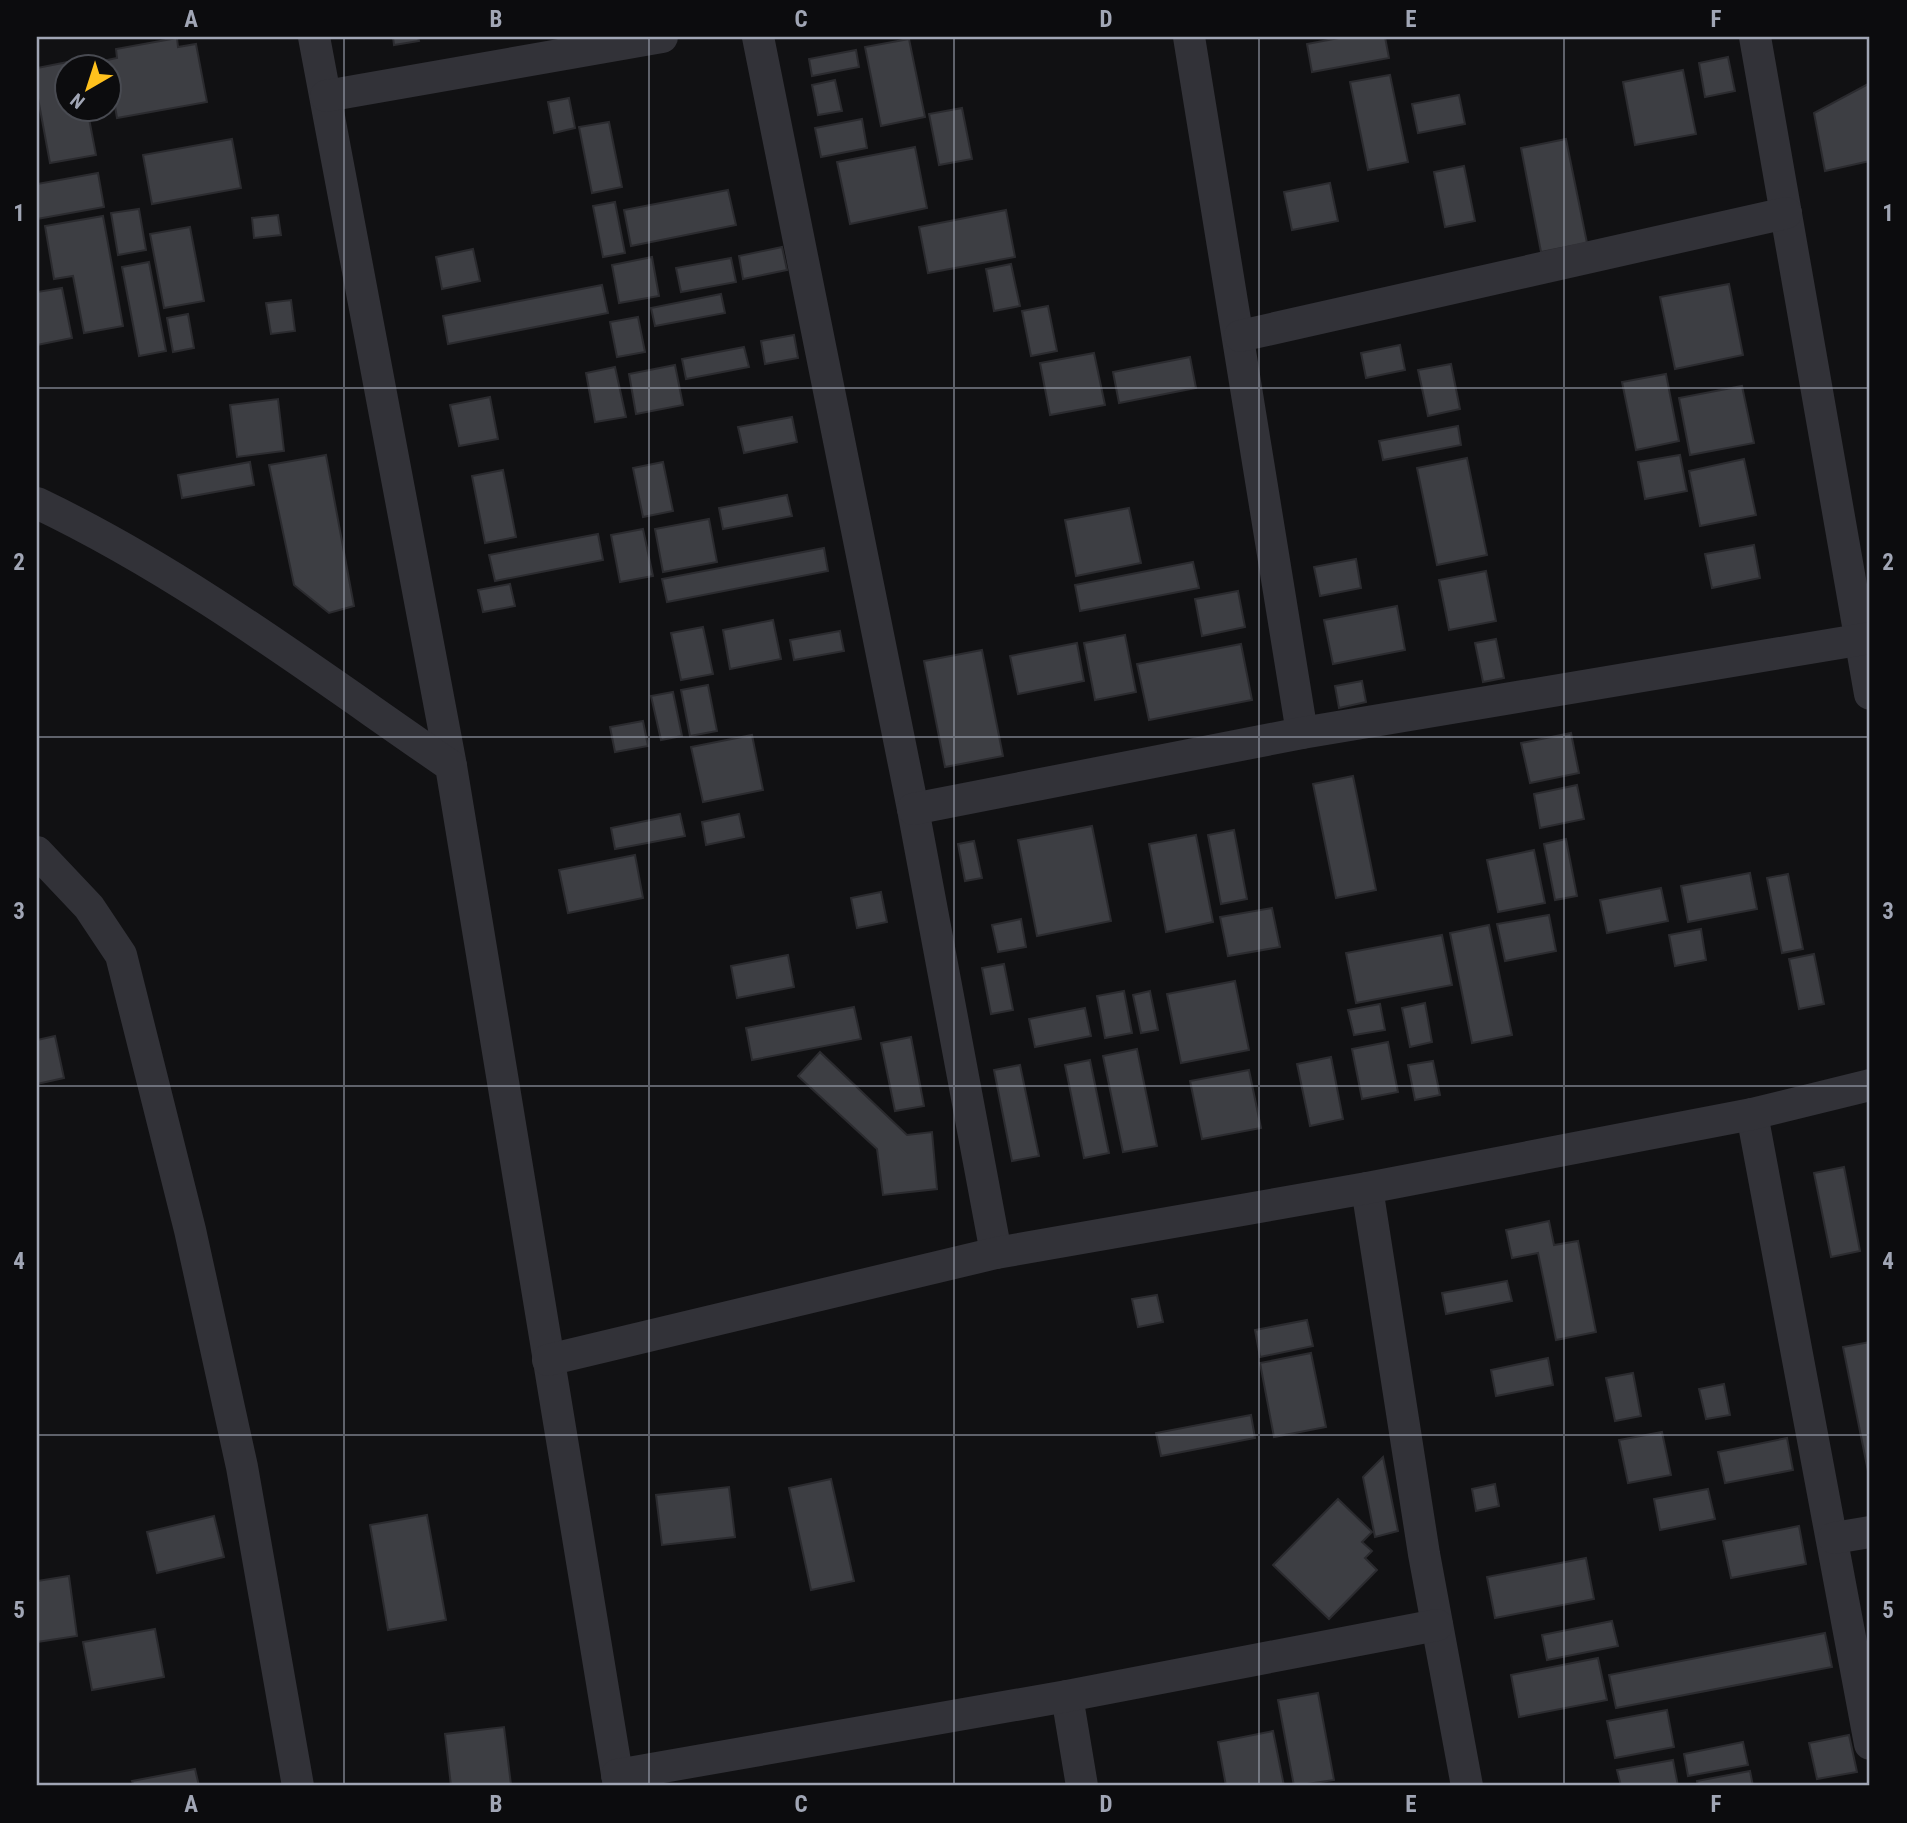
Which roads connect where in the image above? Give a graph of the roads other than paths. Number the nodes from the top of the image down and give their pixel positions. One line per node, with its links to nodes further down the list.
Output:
1 (314, 37): 6 (street)
2 (662, 37): 6 (street)
3 (758, 37): 14 (street)
4 (1189, 37): 8 (street)
5 (1755, 37): 7 (street)
6 (326, 96): 13 (street)
7 (1786, 214): 8 (street); 10 (street)
8 (1240, 337): 12 (street)
9 (37, 503): 13 (street)
10 (1866, 638): 11 (street); 12 (street)
11 (1870, 694)
12 (1303, 733): 14 (street)
13 (451, 766): 20 (street)
14 (913, 809): 19 (street)
15 (37, 852): 27 (street)
16 (1870, 1085): 17 (street)
17 (1752, 1114): 18 (street); 22 (street)
18 (1367, 1188): 19 (street); 23 (street)
19 (996, 1253): 20 (street)
20 (548, 1360): 26 (street)
21 (1870, 1532): 22 (street)
22 (1834, 1538): 25 (street)
23 (1437, 1625): 24 (street); 29 (street)
24 (1067, 1696): 26 (street); 28 (street)
25 (1870, 1744)
26 (618, 1781)
27 (298, 1786)
28 (1082, 1786)
29 (1466, 1786)

